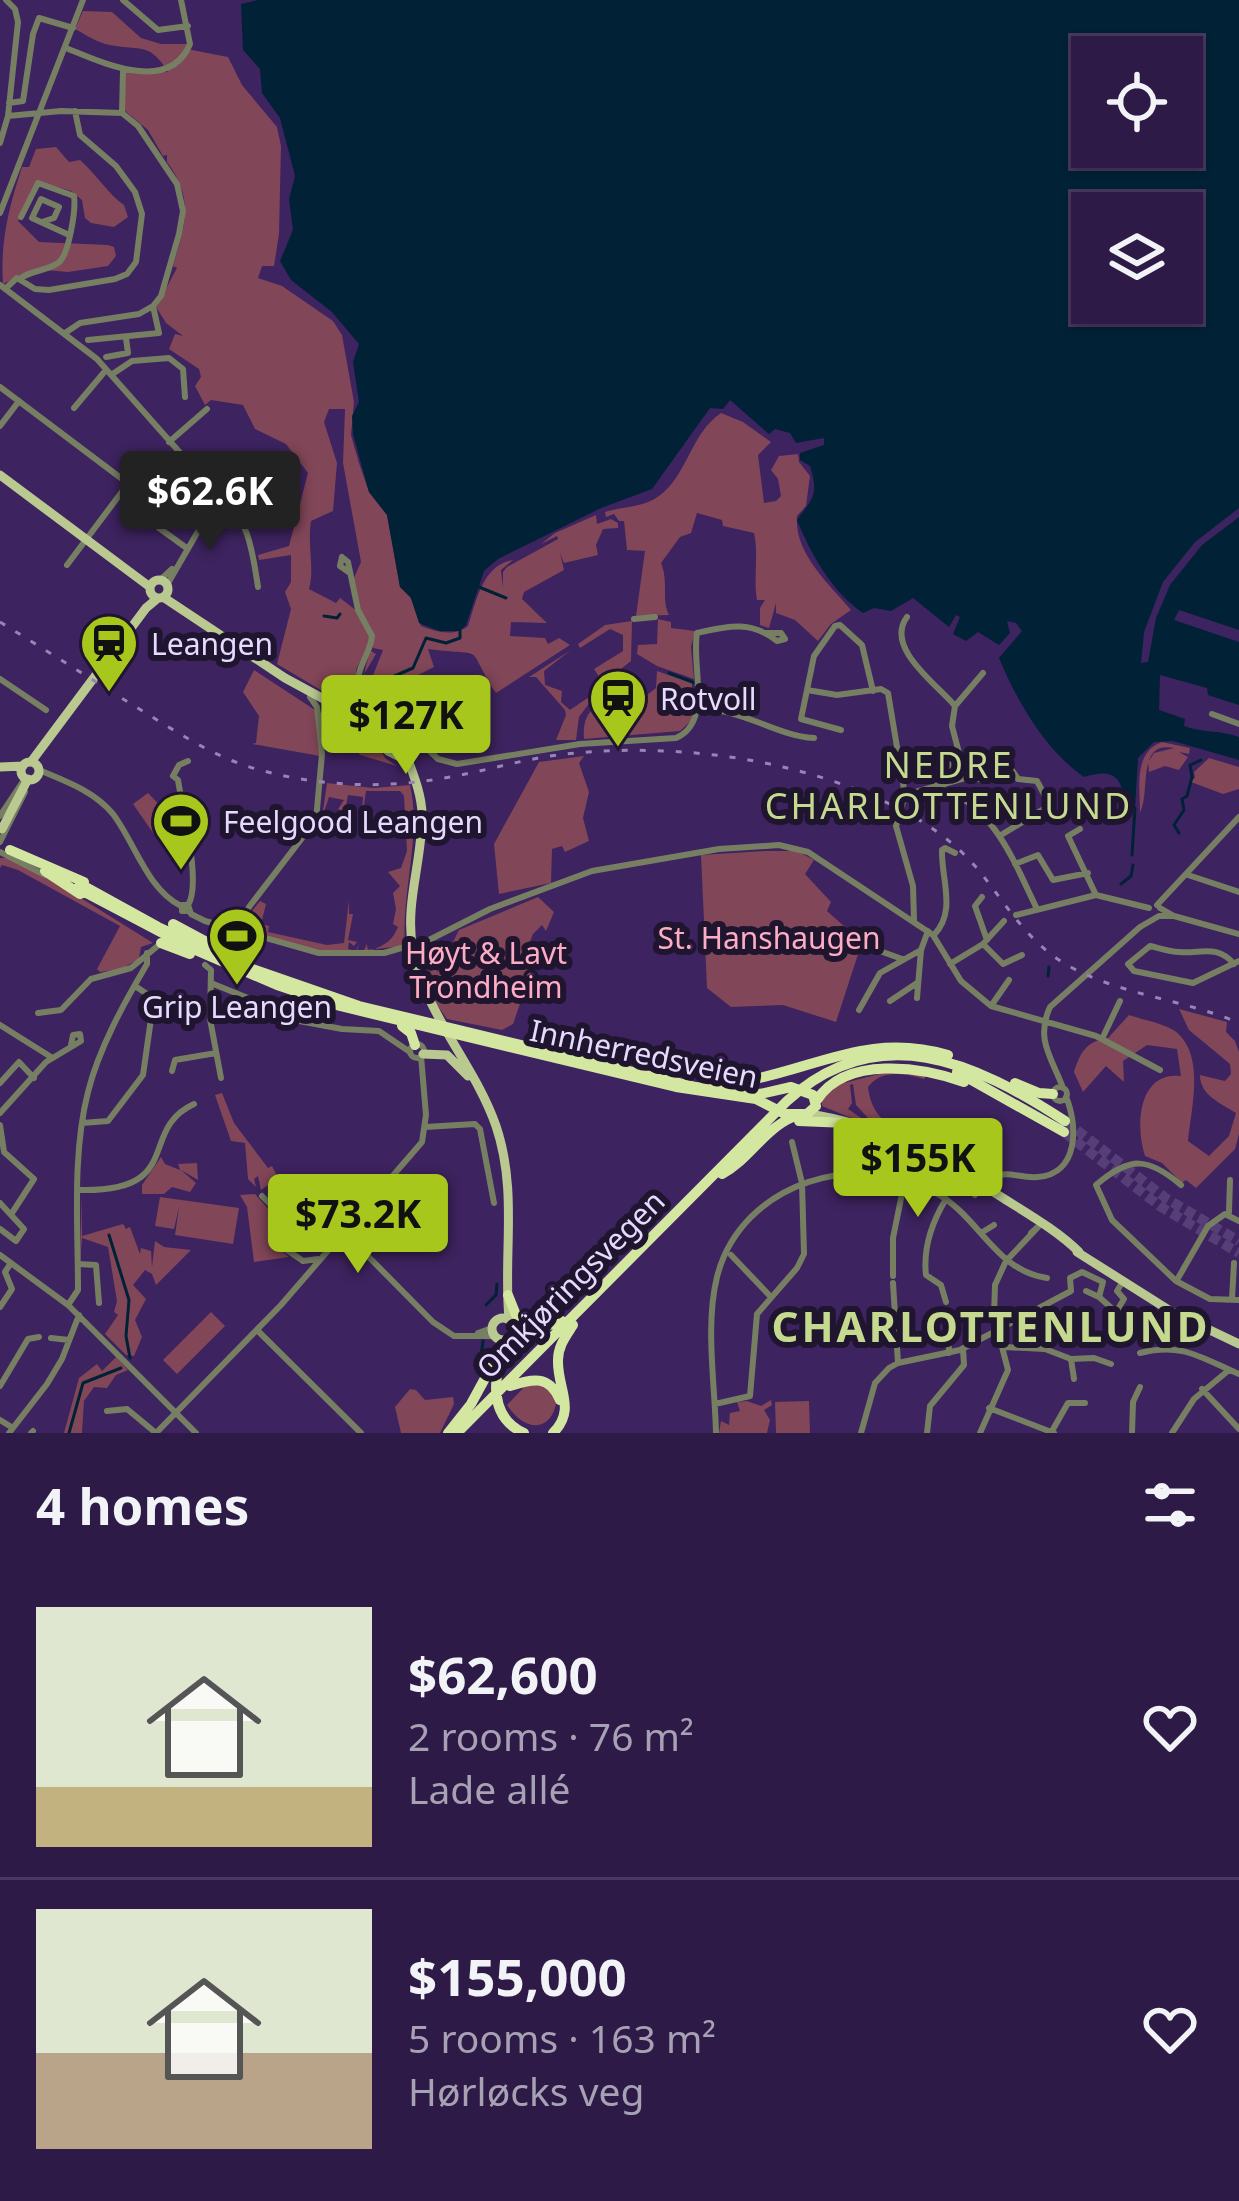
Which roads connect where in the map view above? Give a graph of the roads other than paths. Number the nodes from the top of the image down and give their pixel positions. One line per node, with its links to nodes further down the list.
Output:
1 (6, 0): 8 (street)
2 (83, 0): 6 (street)
3 (123, 0): 5 (street)
4 (181, 0): 5 (street)
5 (188, 26): 10 (street)
6 (73, 28): 7 (street); 9 (street)
7 (65, 48): 10 (street); 13 (street)
8 (14, 59): 9 (street); 11 (street)
9 (30, 61): 11 (street)
10 (123, 71): 14 (street)
11 (9, 103): 15 (street)
12 (75, 111): 13 (street); 14 (street); 21 (street)
13 (41, 112): 15 (street); 17 (street)
14 (122, 113): 23 (street)
15 (8, 116): 16 (street)
16 (0, 143)
17 (0, 213)
18 (21, 217): 20 (street)
19 (42, 222): 19 (street); 20 (street)
20 (67, 234): 21 (street)
21 (21, 278): 22 (street)
22 (3, 287): 24 (street)
23 (153, 306): 24 (street); 25 (street)
24 (65, 333): 28 (street)
25 (126, 338): 26 (street); 27 (street)
26 (88, 340)
27 (106, 357)
28 (108, 372): 30 (street); 32 (street); 35 (street)
29 (0, 387): 31 (street)
30 (185, 397)
31 (19, 401): 34 (street); 37 (street)
32 (74, 408)
33 (207, 409): 35 (street)
34 (0, 426)
35 (169, 442): 38 (street)
36 (0, 475): 39 (main road)
37 (127, 485): 39 (street); 40 (street)
38 (212, 494): 40 (street); 43 (street)
39 (86, 539): 41 (street); 44 (main road)
40 (188, 549): 44 (street)
41 (67, 566)
42 (350, 574): 64 (street)
43 (258, 587)
44 (159, 589): 49 (main road); 68 (main road)
45 (655, 617): 47 (street)
46 (907, 617): 55 (street)
47 (634, 619)
48 (766, 633): 58 (street)
49 (245, 653): 54 (main road); 65 (main road)
50 (983, 673): 55 (street)
51 (0, 679): 57 (street)
52 (807, 690): 53 (street); 53 (street); 62 (street)
53 (873, 691): 70 (street)
54 (313, 699): 56 (main road); 60 (street)
55 (956, 706): 69 (street)
56 (328, 707): 60 (street); 65 (main road)
57 (46, 710)
58 (696, 710): 63 (street); 64 (street)
59 (1212, 714): 61 (street)
60 (318, 724): 91 (street)
61 (1239, 724)
62 (841, 730)
63 (814, 738)
64 (420, 741): 65 (street)
65 (397, 747): 130 (main road); 189 (main road)
66 (188, 761): 85 (street)
67 (0, 769): 68 (main road)
68 (29, 774): 76 (main road); 76 (street); 85 (street)
69 (936, 786): 70 (street); 71 (street); 75 (street)
70 (905, 794): 89 (street)
71 (1045, 796)
72 (1052, 804): 75 (street)
73 (1239, 817): 80 (street)
74 (1080, 830): 79 (street)
75 (1000, 836): 78 (street)
76 (2, 839): 94 (highway)
77 (955, 854): 92 (street)
78 (1015, 865): 79 (street); 86 (street)
79 (1088, 873): 83 (street)
80 (1187, 875): 82 (street); 87 (street)
81 (79, 886): 94 (highway)
82 (1239, 892)
83 (1096, 895): 86 (street); 87 (street)
84 (982, 897): 95 (street)
85 (185, 908): 91 (street); 94 (street)
86 (1037, 909): 88 (street)
87 (1155, 911): 93 (street); 116 (street)
88 (1016, 915)
89 (914, 920): 91 (street); 92 (street)
90 (1004, 921): 95 (street)
91 (239, 932)
92 (930, 933): 97 (street); 103 (street)
93 (1238, 934)
94 (166, 937): 98 (street); 104 (highway); 104 (highway)
95 (985, 942): 99 (street); 103 (street)
96 (869, 947): 100 (street)
97 (921, 950): 100 (street); 106 (street)
98 (147, 953): 108 (street); 114 (street)
99 (1022, 955)
100 (902, 959): 113 (street)
101 (1236, 963): 101 (street)
102 (205, 964): 107 (street)
103 (950, 964): 112 (street)
104 (240, 967): 115 (highway, Innherredsveien); 117 (highway, Innherredsveien)
105 (1009, 980): 112 (street)
106 (918, 982): 109 (street); 110 (street)
107 (211, 983): 122 (street); 123 (street)
108 (135, 986): 147 (street); 147 (street)
109 (917, 998)
110 (890, 1000)
111 (1120, 1001): 120 (street)
112 (992, 1006): 116 (street)
113 (859, 1010)
114 (38, 1012)
115 (376, 1016): 117 (highway, Innherredsveien); 122 (highway)
116 (1044, 1023): 120 (street); 137 (street)
117 (418, 1024): 119 (highway, Innherredsveien)
118 (0, 1025): 124 (street)
119 (461, 1034): 134 (highway, Innherredsveien); 141 (highway, Innherredsveien)
120 (1102, 1039): 128 (street)
121 (71, 1045): 124 (street)
122 (414, 1051): 130 (main road); 150 (street)
123 (216, 1053): 129 (street); 132 (street)
124 (51, 1057): 131 (street)
125 (935, 1059): 126 (highway); 146 (highway); 155 (highway)
126 (835, 1060): 127 (highway); 135 (highway)
127 (820, 1062): 134 (highway); 137 (highway)
128 (1160, 1070)
129 (172, 1071)
130 (468, 1076): 199 (main road)
131 (34, 1078): 133 (street); 143 (street)
132 (220, 1078)
133 (0, 1083)
134 (688, 1084): 141 (highway, Innherredsveien)
135 (792, 1088): 138 (highway); 141 (highway)
136 (999, 1093): 138 (highway); 146 (highway); 155 (highway)
137 (1060, 1094): 146 (street)
138 (815, 1099): 144 (highway); 145 (main road)
139 (174, 1104): 142 (street)
140 (194, 1104): 142 (street)
141 (772, 1105): 144 (highway); 155 (highway)
142 (182, 1111): 161 (street)
143 (0, 1113)
144 (804, 1114): 145 (main road); 151 (highway)
145 (830, 1118): 148 (main road)
146 (1066, 1120): 160 (street)
147 (82, 1123): 161 (street)
148 (847, 1123): 151 (highway); 160 (main road)
149 (0, 1125): 170 (street)
150 (425, 1126): 166 (street); 176 (street)
151 (773, 1129): 155 (highway)
152 (792, 1142): 158 (street)
153 (896, 1155): 154 (street)
154 (934, 1167): 162 (street); 163 (street)
155 (720, 1172): 198 (highway, Omkjøringsvegen)
156 (905, 1179): 158 (street); 162 (street); 214 (street)
157 (1230, 1180): 171 (street)
158 (802, 1183): 190 (street); 224 (street)
159 (1181, 1185): 187 (street)
160 (987, 1188): 167 (main road)
161 (80, 1190): 184 (street)
162 (931, 1190): 165 (street)
163 (975, 1195)
164 (262, 1196): 180 (street)
165 (946, 1199): 177 (street); 193 (street)
166 (491, 1200)
167 (1006, 1201): 175 (main road); 175 (main road)
168 (0, 1203): 170 (street)
169 (1239, 1206): 171 (street)
170 (12, 1213): 174 (street)
171 (1227, 1213): 172 (street); 187 (street)
172 (1239, 1220)
173 (994, 1225): 177 (street)
174 (0, 1229)
175 (1036, 1230): 181 (street); 186 (main road)
176 (344, 1232): 180 (street); 199 (street)
177 (981, 1233): 181 (street)
178 (731, 1255): 190 (street)
179 (0, 1256): 183 (street)
180 (322, 1258): 202 (street)
181 (1006, 1261): 185 (street); 201 (street)
182 (1234, 1262): 192 (street)
183 (11, 1263): 195 (street); 196 (street)
184 (78, 1264): 194 (street); 195 (street)
185 (1047, 1278)
186 (1123, 1281): 191 (street); 207 (main road)
187 (1176, 1281): 192 (street)
188 (1086, 1291): 191 (street)
189 (508, 1295): 199 (main road); 200 (highway)
190 (770, 1296): 224 (street)
191 (1100, 1298): 201 (street)
192 (1235, 1300)
193 (946, 1302)
194 (99, 1303)
195 (68, 1305): 197 (street)
196 (0, 1307)
197 (80, 1316): 206 (street); 227 (street)
198 (574, 1319): 200 (highway); 219 (highway, Omkjøringsvegen); 239 (highway)
199 (502, 1329): 200 (highway); 213 (highway); 237 (highway)
200 (536, 1329)
201 (997, 1329): 208 (street); 209 (street)
202 (256, 1330): 227 (street); 234 (street)
203 (948, 1331): 210 (street)
204 (39, 1337): 220 (street)
205 (51, 1338): 206 (street)
206 (69, 1340): 230 (street)
207 (1239, 1343)
208 (1004, 1347): 212 (street); 225 (street)
209 (963, 1349): 210 (street); 242 (street)
210 (949, 1352): 214 (street)
211 (1140, 1354): 216 (street)
212 (1071, 1359): 215 (street); 218 (street)
213 (495, 1360): 235 (highway); 236 (highway)
214 (898, 1363): 241 (street)
215 (1111, 1364)
216 (1229, 1370): 217 (street); 222 (street)
217 (1239, 1374)
218 (1074, 1379)
219 (509, 1383): 235 (highway, Omkjøringsvegen); 238 (highway)
220 (0, 1386)
221 (1140, 1388): 244 (street)
222 (1202, 1389): 229 (street); 245 (street)
223 (1085, 1403): 231 (street)
224 (715, 1404): 240 (street)
225 (989, 1408): 231 (street); 243 (street)
226 (107, 1411): 232 (street)
227 (177, 1412): 232 (street); 233 (street)
228 (0, 1420): 230 (street)
229 (1239, 1429)
230 (11, 1430)
231 (1048, 1431)
232 (156, 1433)
233 (196, 1433)
234 (361, 1433)
235 (456, 1433)
236 (512, 1433)
237 (524, 1433)
238 (541, 1433)
239 (553, 1433)
240 (716, 1433)
241 (861, 1433)
242 (927, 1433)
243 (980, 1433)
244 (1132, 1433)
245 (1172, 1433)

